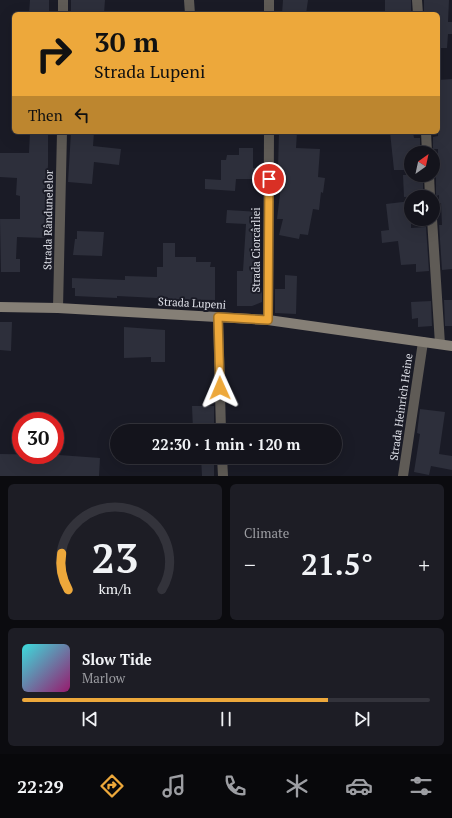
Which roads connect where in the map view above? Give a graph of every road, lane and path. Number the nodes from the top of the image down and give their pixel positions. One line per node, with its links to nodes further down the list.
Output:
1 (63, 0): 5 (street)
2 (190, 0): 6 (street)
3 (270, 0): 7 (street)
4 (417, 0): 8 (street)
5 (63, 12)
6 (190, 12)
7 (269, 12)
8 (418, 12)
9 (62, 134): 15 (street, Strada Rândunelelor)
10 (269, 134): 17 (street, Strada Ciorcârliei)
11 (426, 134): 12 (street)
12 (427, 146)
13 (432, 226): 19 (street)
14 (0, 307): 15 (street, Strada Lupeni)
15 (58, 308): 16 (street, Strada Lupeni)
16 (218, 317): 17 (street, Strada Lupeni); 21 (street)
17 (268, 320): 18 (street, Strada Lupeni)
18 (422, 342): 19 (street, Strada Lupeni); 24 (street, Strada Heinrich Heine)
19 (440, 344): 20 (street, Strada Lupeni)
20 (452, 346)
21 (221, 424)
22 (222, 464): 23 (street)
23 (222, 476)
24 (403, 476)

